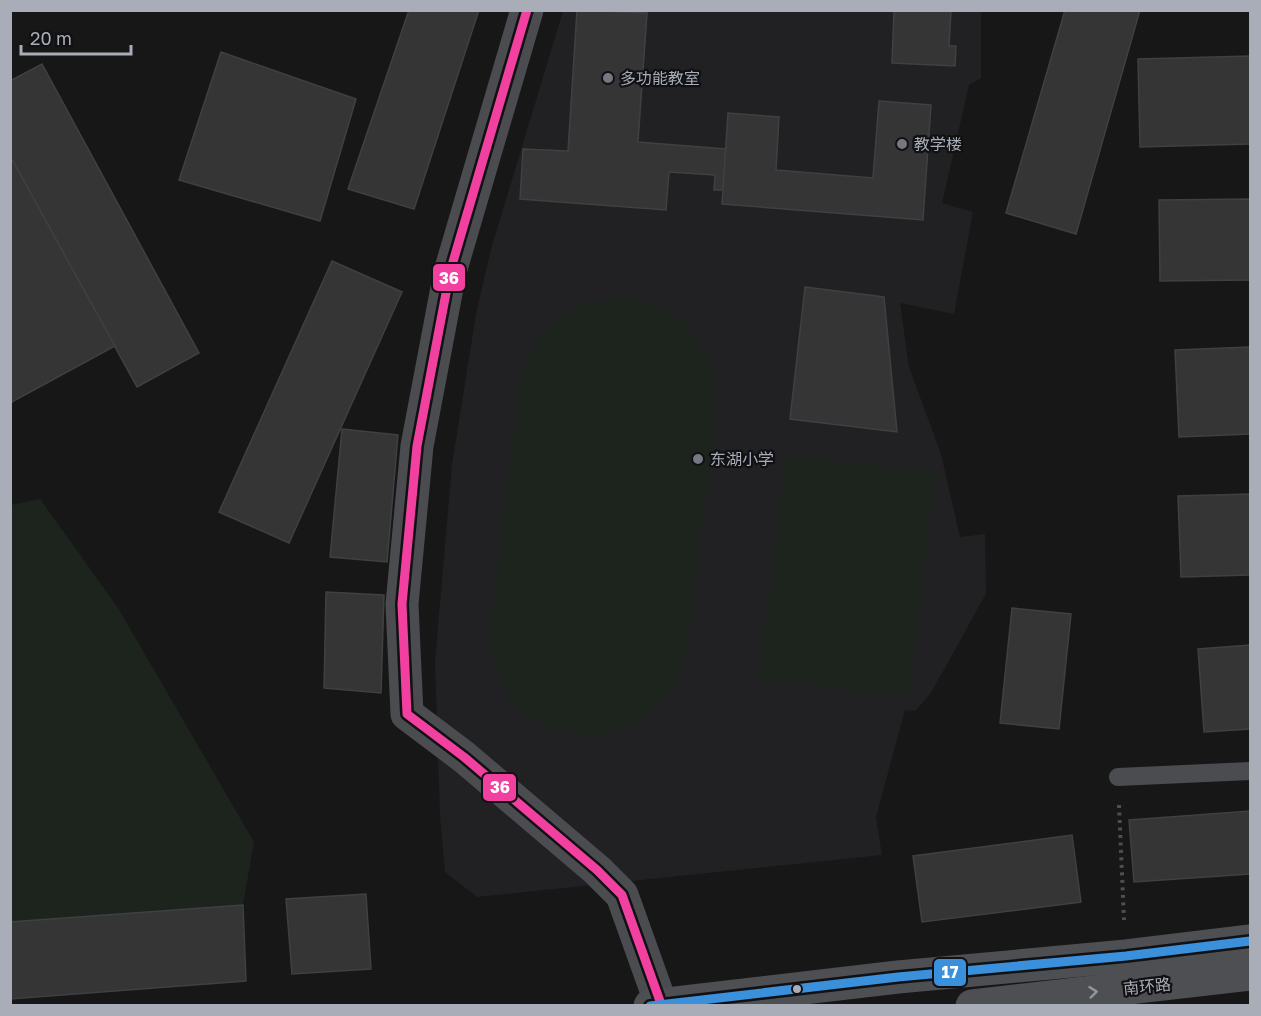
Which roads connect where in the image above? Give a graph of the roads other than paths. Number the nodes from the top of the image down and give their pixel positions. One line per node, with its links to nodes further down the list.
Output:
1 (527, 10): 6 (street)
2 (1251, 771): 3 (lane)
3 (1118, 777)
4 (1251, 941): 6 (main road, 南环路)
5 (1251, 974): 7 (main road, 南环路, one-way to 5)
6 (656, 1005)
7 (972, 1005)

